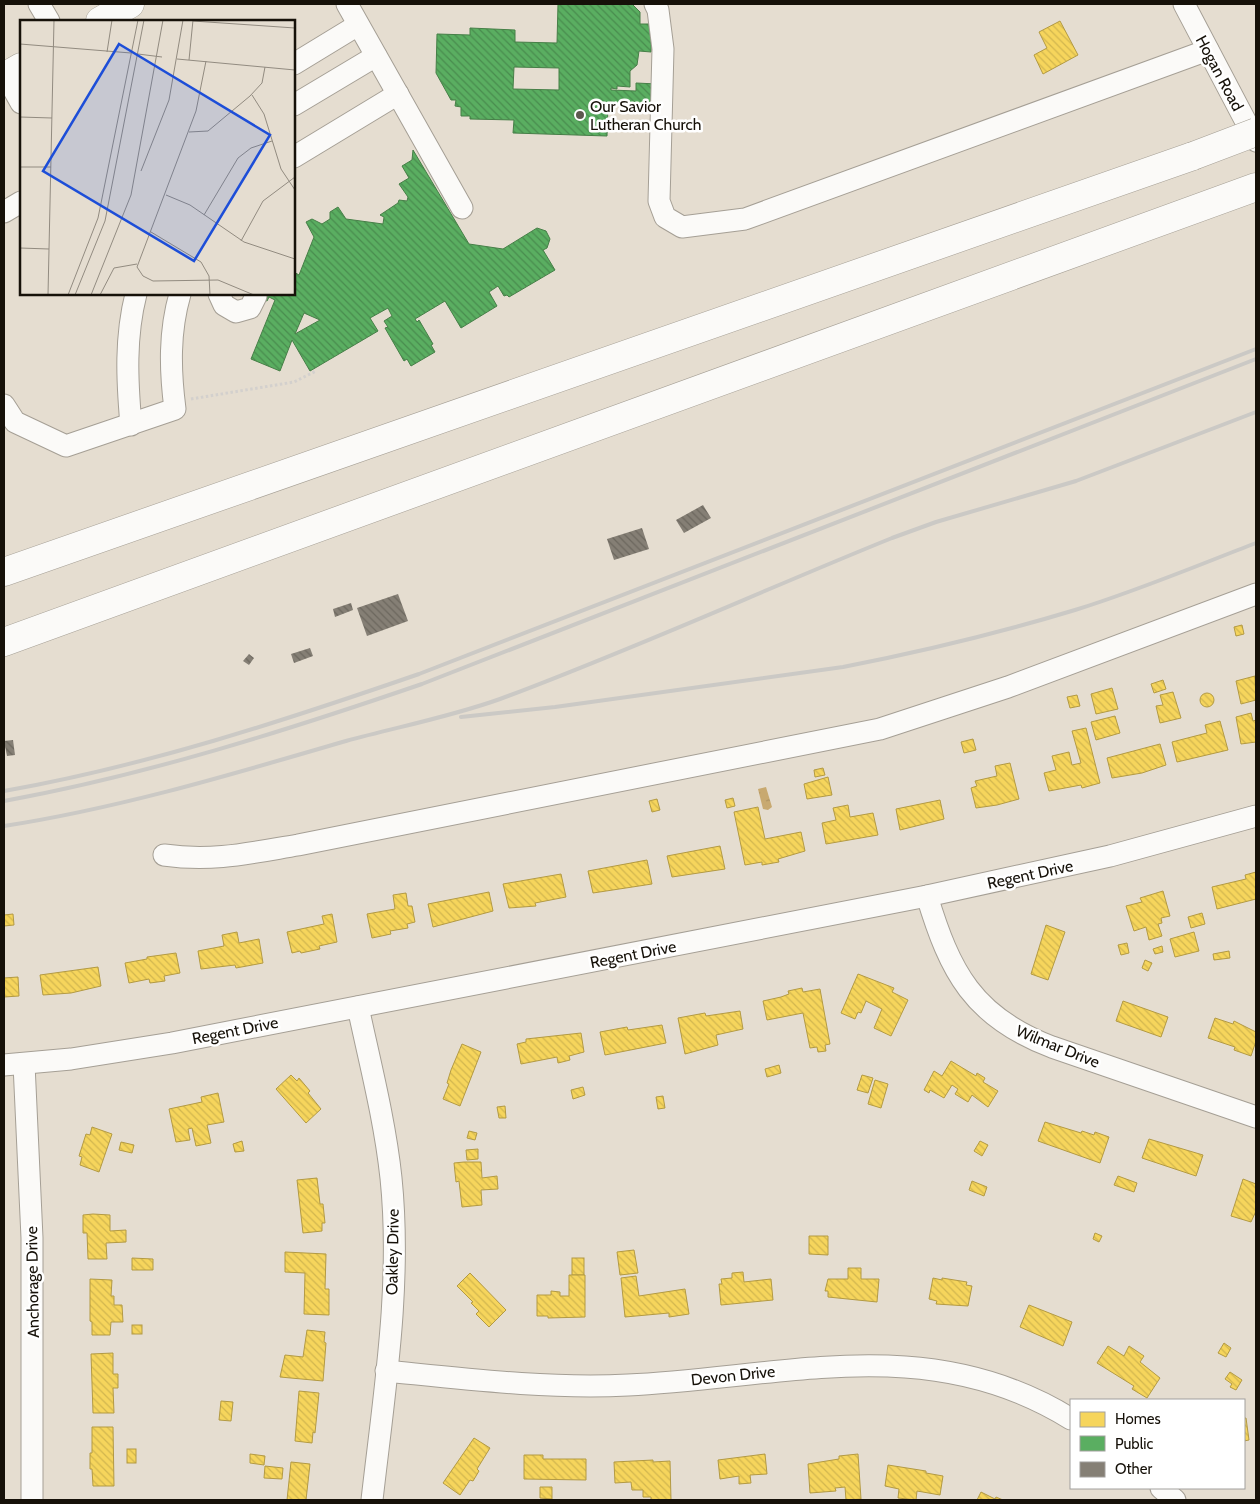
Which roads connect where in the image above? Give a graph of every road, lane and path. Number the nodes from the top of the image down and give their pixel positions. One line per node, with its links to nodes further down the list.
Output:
1 (39, 4): 6 (street)
2 (130, 4): 7 (main road)
3 (347, 4): 8 (street)
4 (655, 4): 9 (street)
5 (1184, 4): 9 (street, Hogan Road)
6 (48, 20)
7 (102, 20)
8 (358, 25): 10 (street); 11 (street)
9 (1208, 50): 17 (street, Hogan Road)
10 (376, 56): 13 (street); 15 (street)
11 (295, 63)
12 (10, 74): 14 (street)
13 (398, 94): 18 (street); 21 (street)
14 (20, 101)
15 (295, 104)
16 (1256, 132): 31 (main road, bridge)
17 (1256, 142)
18 (295, 156)
19 (1256, 187): 33 (main road)
20 (20, 203): 22 (street)
21 (462, 208)
22 (4, 212)
23 (136, 295): 30 (street)
24 (180, 295): 28 (street)
25 (219, 295): 26 (street)
26 (256, 296)
27 (316, 371): 28 (path)
28 (174, 401): 30 (street)
29 (4, 405): 30 (street)
30 (131, 424)
31 (4, 572)
32 (1256, 594): 35 (street)
33 (4, 642)
34 (1256, 816): 36 (street, Regent Drive)
35 (164, 855)
36 (927, 896): 37 (street, Regent Drive); 39 (street, Wilmar Drive)
37 (358, 1007): 38 (street, Regent Drive); 40 (street, Oakley Drive)
38 (14, 1065): 43 (street, Anchorage Drive)
39 (1256, 1117)
40 (386, 1371): 41 (street, Devon Drive); 44 (street, Oakley Drive)
41 (1070, 1417)
42 (1162, 1489): 45 (street)
43 (32, 1500)
44 (372, 1500)
45 (1175, 1500)

